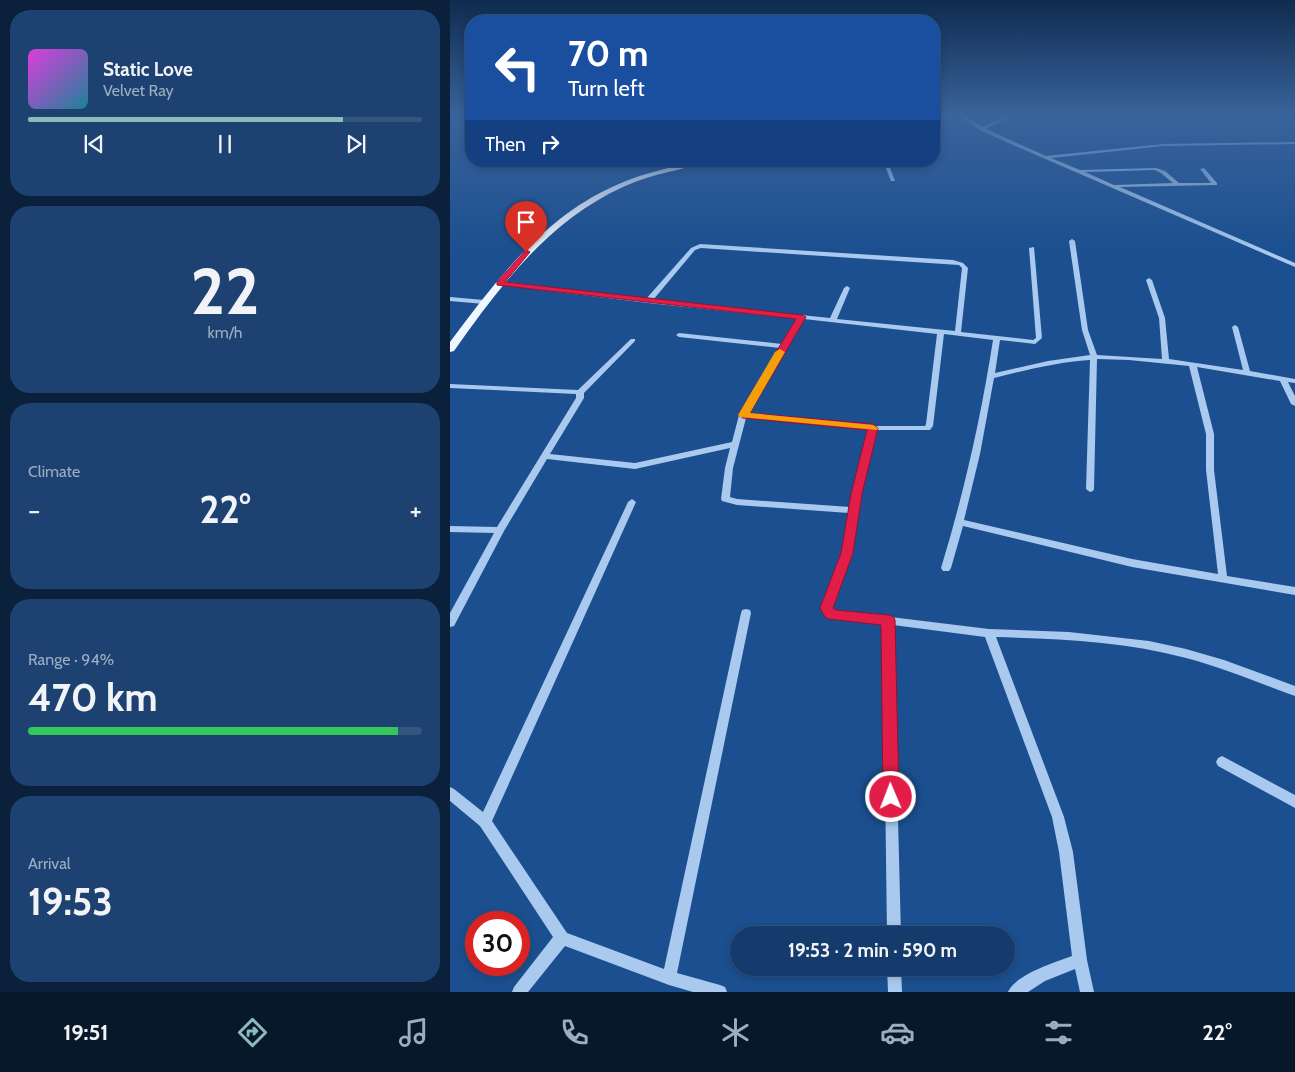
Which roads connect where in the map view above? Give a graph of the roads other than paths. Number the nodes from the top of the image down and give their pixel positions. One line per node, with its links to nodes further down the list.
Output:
1 (1053, 160): 5 (street)
2 (679, 167): 13 (main road)
3 (888, 167): 6 (street)
4 (1202, 170): 7 (street)
5 (1078, 171): 7 (street); 8 (street)
6 (893, 180)
7 (1178, 185): 8 (street)
8 (1113, 186): 11 (street)
9 (1072, 241): 28 (street)
10 (1032, 248): 24 (street)
11 (1295, 265)
12 (1149, 280): 29 (street)
13 (500, 283): 16 (main road); 17 (street)
14 (847, 288): 19 (street)
15 (450, 298): 16 (street)
16 (484, 302): 27 (main road)
17 (648, 302): 18 (street); 22 (street)
18 (802, 317): 19 (street); 26 (street)
19 (833, 320): 21 (street)
20 (1236, 327): 31 (street)
21 (941, 332): 22 (street); 39 (street)
22 (958, 333): 24 (street)
23 (679, 335): 26 (street)
24 (997, 337): 32 (street)
25 (633, 340): 36 (street)
26 (784, 346): 38 (street)
27 (450, 349)
28 (1094, 358): 29 (street); 32 (street); 42 (street)
29 (1166, 362): 30 (street)
30 (1193, 366): 31 (street); 49 (street)
31 (1246, 372): 33 (street)
32 (992, 376): 45 (street)
33 (1283, 379): 34 (street); 37 (street)
34 (1295, 381)
35 (450, 386): 36 (street)
36 (580, 392): 41 (street)
37 (1295, 404)
38 (743, 415): 39 (street); 40 (street)
39 (873, 428): 44 (street)
40 (735, 444): 41 (street); 44 (street)
41 (546, 456): 47 (street)
42 (1090, 489)
43 (632, 502): 59 (street)
44 (854, 510): 52 (street)
45 (960, 522): 48 (street); 49 (street)
46 (450, 529): 47 (street)
47 (500, 530): 53 (street)
48 (946, 568)
49 (1224, 579): 50 (street)
50 (1295, 591)
51 (746, 612): 64 (street)
52 (888, 620): 54 (street); 60 (street)
53 (450, 623)
54 (989, 633): 55 (street); 62 (street)
55 (1295, 691)
56 (1222, 762): 58 (street)
57 (450, 793): 59 (street)
58 (1295, 802)
59 (484, 822): 61 (street)
60 (894, 926)
61 (562, 938): 64 (street); 65 (street)
62 (1080, 960): 68 (street); 69 (street)
63 (894, 976): 67 (street)
64 (669, 978): 66 (street)
65 (519, 992)
66 (720, 992)
67 (895, 992)
68 (1015, 992)
69 (1087, 992)

